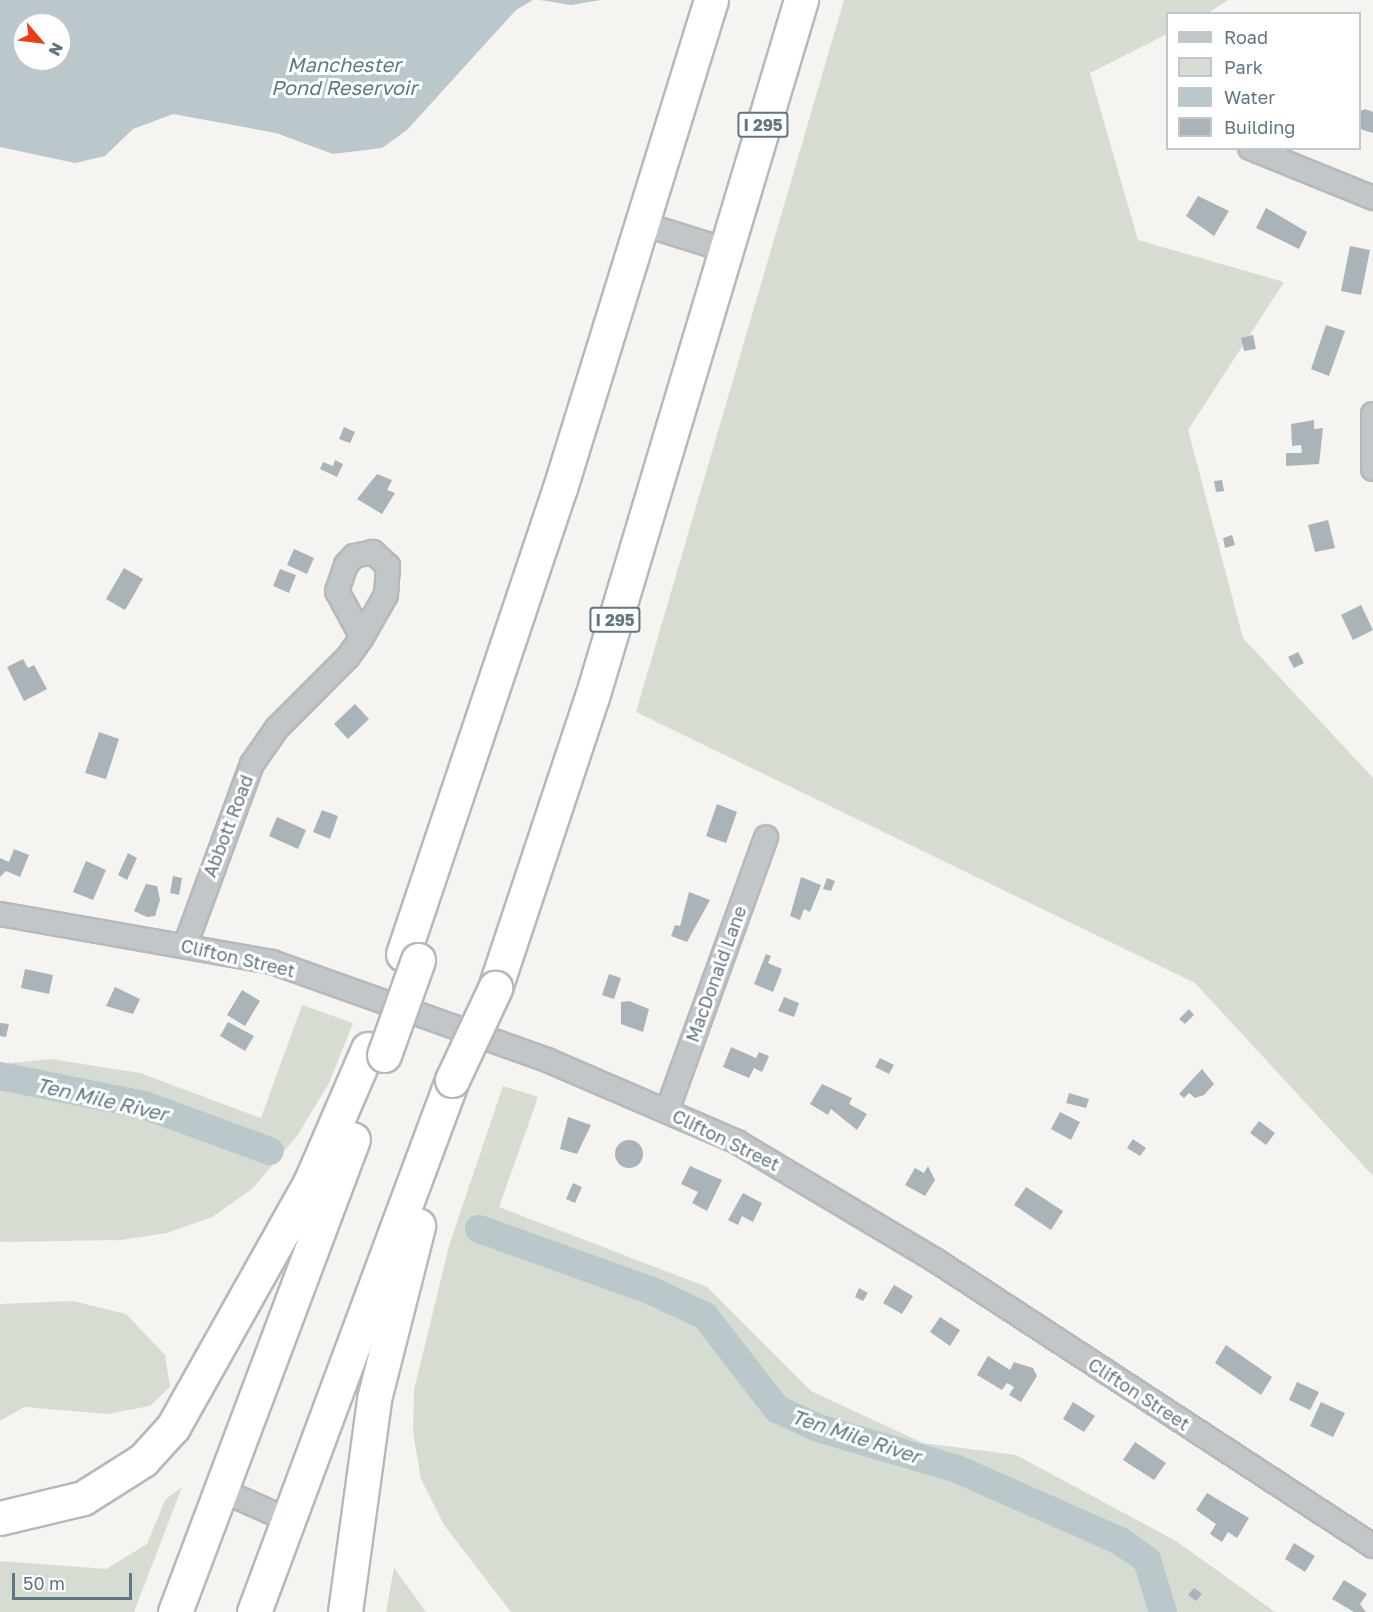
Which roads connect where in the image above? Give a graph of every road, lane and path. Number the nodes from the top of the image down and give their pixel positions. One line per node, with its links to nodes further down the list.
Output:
1 (711, 0): 5 (highway)
2 (801, 0): 6 (highway, I 295)
3 (1255, 150): 4 (street)
4 (1373, 198)
5 (645, 220): 6 (street); 13 (highway)
6 (726, 250): 14 (highway, I 295, bridge)
7 (1373, 414): 8 (street)
8 (1373, 469)
9 (363, 637): 12 (street, Abbott Road)
10 (766, 837): 15 (street, MacDonald Lane)
11 (0, 914): 12 (street, Clifton Street)
12 (185, 946): 15 (street, Clifton Street)
13 (376, 1052): 16 (highway); 17 (highway)
14 (459, 1082): 18 (highway); 22 (highway)
15 (667, 1111): 19 (street, Clifton Street)
16 (221, 1490): 18 (street); 20 (highway)
17 (0, 1518)
18 (288, 1520): 21 (highway)
19 (1373, 1546)
20 (176, 1612)
21 (254, 1612)
22 (345, 1612)

